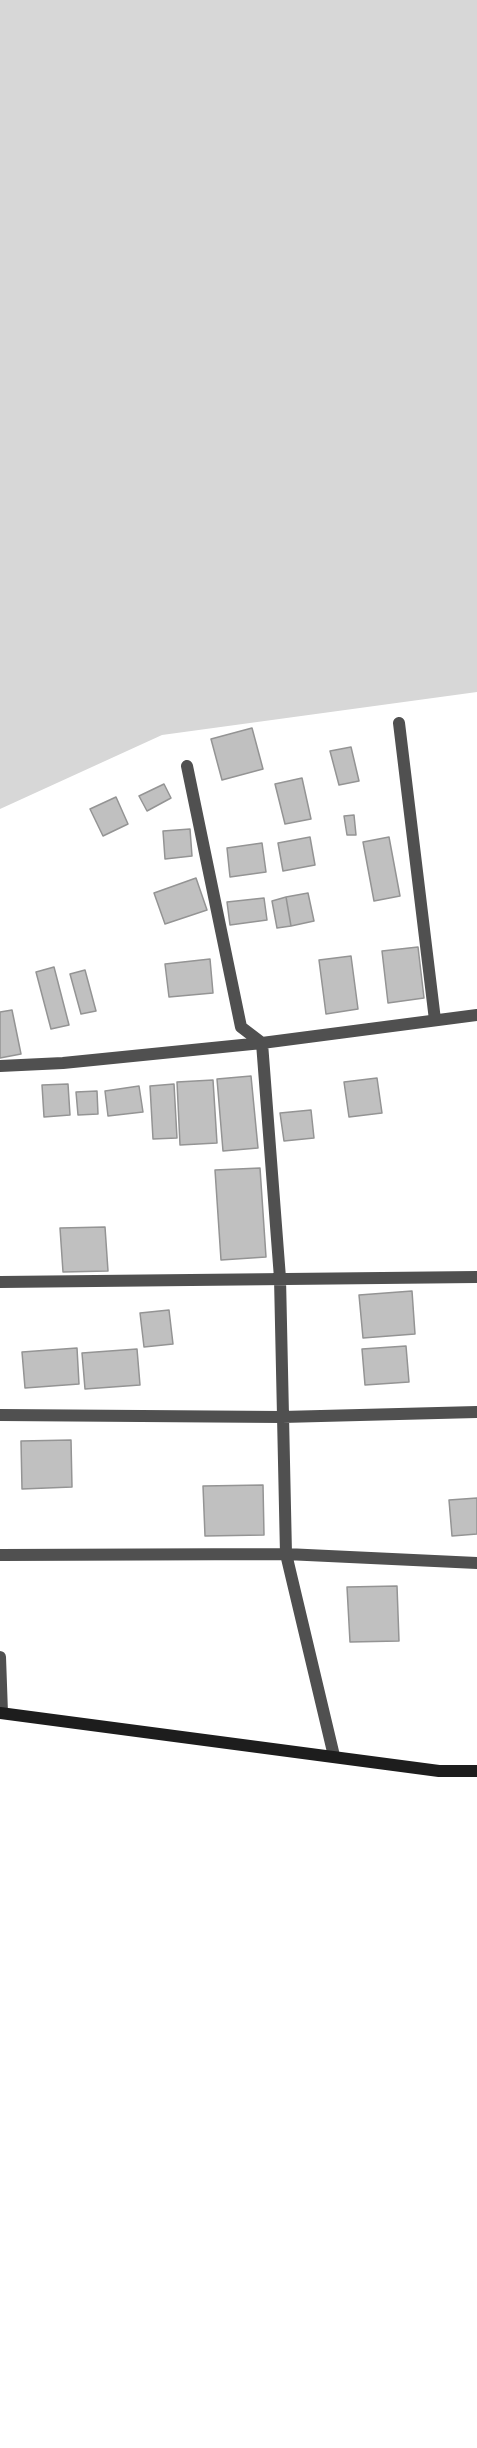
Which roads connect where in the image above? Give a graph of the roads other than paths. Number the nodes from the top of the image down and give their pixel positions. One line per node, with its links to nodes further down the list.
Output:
1 (399, 723): 4 (street)
2 (187, 766): 5 (street)
3 (477, 1016): 4 (street)
4 (435, 1020): 5 (street)
5 (262, 1044): 6 (street); 8 (street)
6 (0, 1066)
7 (477, 1277): 8 (street)
8 (280, 1278): 9 (street); 12 (street)
9 (0, 1282)
10 (477, 1412): 12 (street)
11 (0, 1415): 12 (street)
12 (282, 1417): 13 (street)
13 (286, 1554): 14 (street); 15 (street); 18 (street)
14 (0, 1555)
15 (477, 1563)
16 (0, 1657): 17 (street)
17 (1, 1713): 18 (main road)
18 (334, 1756): 19 (main road)
19 (477, 1771)

